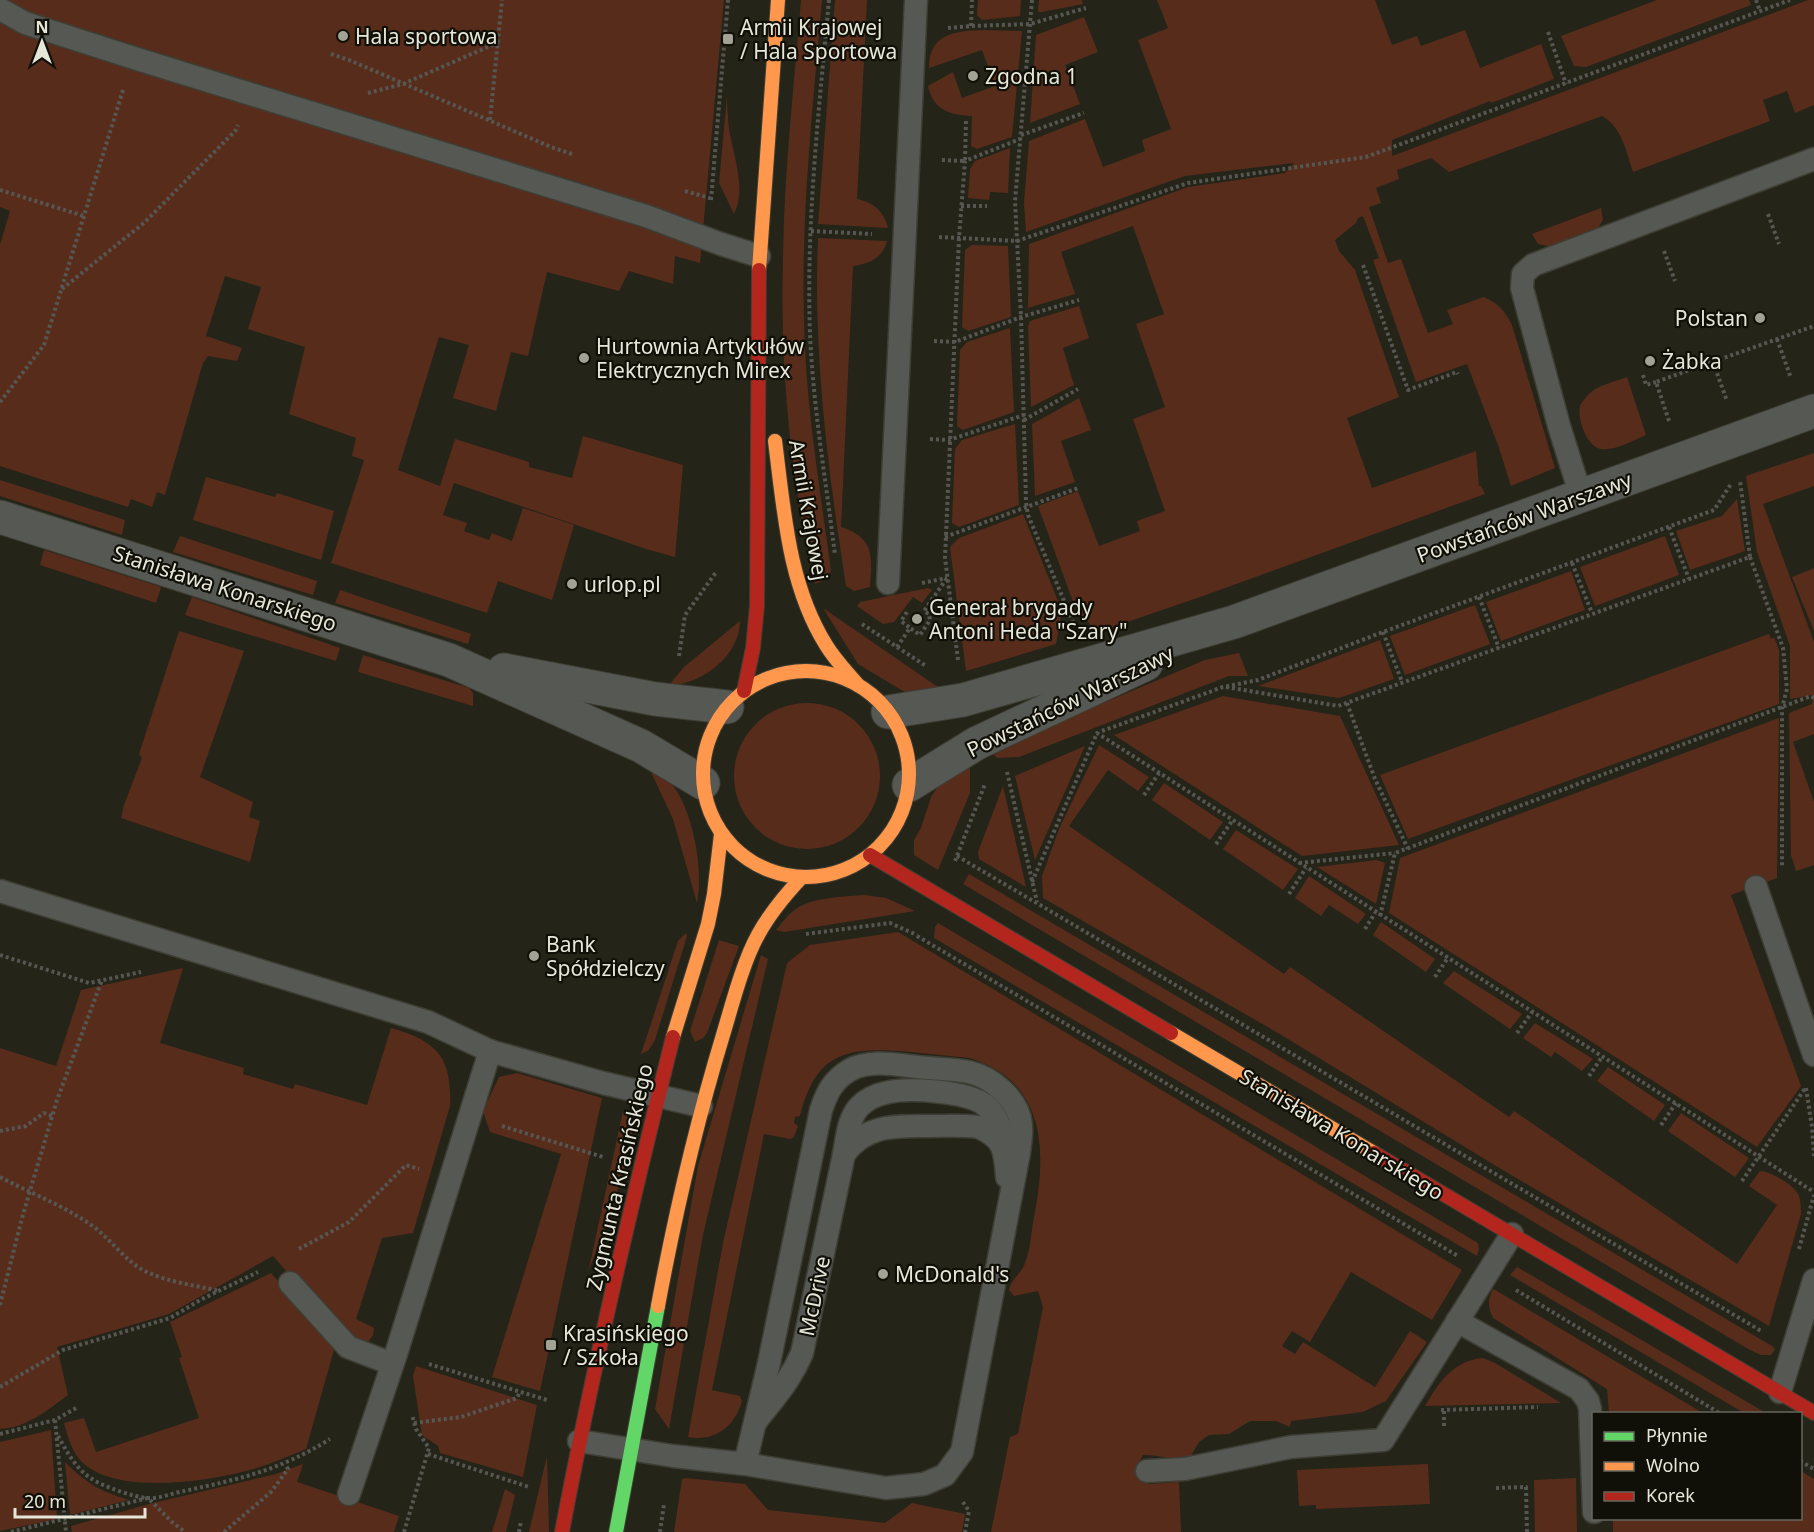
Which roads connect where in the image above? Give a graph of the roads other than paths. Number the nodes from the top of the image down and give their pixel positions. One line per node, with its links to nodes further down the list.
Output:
1 (778, 0): 5 (street, Armii Krajowej)
2 (916, 0): 10 (lane)
3 (0, 9): 5 (lane)
4 (1814, 159): 8 (lane)
5 (759, 256): 6 (street, Armii Krajowej)
6 (759, 327): 13 (street, Armii Krajowej); 14 (street, Armii Krajowej)
7 (1814, 411): 8 (street, Powstańców Warszawy)
8 (1581, 496): 11 (street, Powstańców Warszawy)
9 (0, 517): 12 (street, Stanisława Konarskiego)
10 (888, 583)
11 (1234, 622): 15 (street, Powstańców Warszawy); 17 (street, Powstańców Warszawy)
12 (449, 660): 14 (street, Stanisława Konarskiego); 16 (street, Stanisława Konarskiego)
13 (858, 685): 14 (street); 15 (street)
14 (735, 699): 16 (street)
15 (888, 711): 17 (street)
16 (702, 783): 18 (street)
17 (909, 785): 19 (street)
18 (721, 834): 20 (street); 25 (street, Zygmunta Krasińskiego)
19 (870, 855): 20 (street); 30 (street, Stanisława Konarskiego)
20 (802, 877): 26 (street)
21 (1756, 887): 24 (lane)
22 (0, 891): 23 (lane)
23 (490, 1051): 25 (lane); 34 (lane)
24 (1814, 1055)
25 (658, 1094): 26 (lane); 38 (street, Zygmunta Krasińskiego)
26 (701, 1106): 39 (street)
27 (1004, 1148): 28 (lane); 28 (lane, McDrive); 29 (lane, McDrive)
28 (844, 1154): 37 (lane, McDrive)
29 (1009, 1203): 37 (lane); 40 (lane)
30 (1512, 1234): 33 (lane); 35 (street, Stanisława Konarskiego)
31 (1814, 1280): 35 (lane)
32 (290, 1283): 34 (lane)
33 (1457, 1321): 41 (lane); 42 (lane)
34 (394, 1359): 43 (lane)
35 (1780, 1392): 36 (street, Stanisława Konarskiego)
36 (1814, 1413)
37 (753, 1425): 40 (lane)
38 (579, 1441): 39 (lane); 44 (street, Zygmunta Krasińskiego)
39 (630, 1449): 40 (lane); 45 (street)
40 (745, 1464)
41 (1147, 1471)
42 (1592, 1485)
43 (349, 1494)
44 (562, 1532)
45 (616, 1532)

